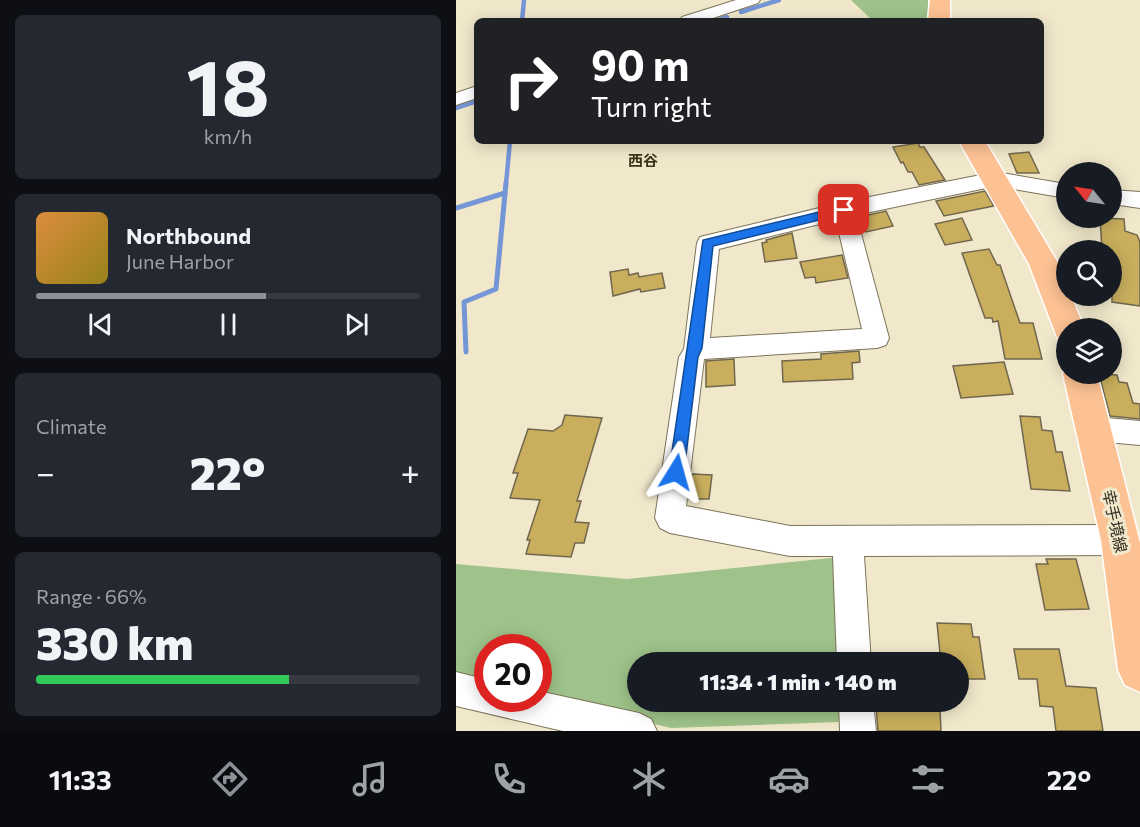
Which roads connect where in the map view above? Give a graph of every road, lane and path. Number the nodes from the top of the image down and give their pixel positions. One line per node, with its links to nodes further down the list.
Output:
1 (752, 0): 3 (street)
2 (940, 0): 4 (main road)
3 (697, 18)
4 (939, 18)
5 (474, 93): 6 (street)
6 (456, 99)
7 (974, 144): 8 (main road)
8 (996, 179): 9 (street); 12 (street); 13 (main road)
9 (1056, 189)
10 (1122, 198): 11 (street)
11 (1140, 200)
12 (844, 210): 14 (street); 14 (street)
13 (1064, 318)
14 (696, 348): 19 (street)
15 (1083, 384): 16 (main road, 幸手境線)
16 (1095, 429): 17 (street); 18 (main road, 幸手境線)
17 (1140, 433)
18 (1120, 540): 19 (street); 21 (main road, 幸手境線)
19 (848, 542): 20 (street)
20 (853, 652)
21 (1140, 670)
22 (456, 690): 23 (street)
23 (474, 694)
24 (552, 711): 26 (street)
25 (857, 712): 27 (street)
26 (639, 731)
27 (858, 731)

